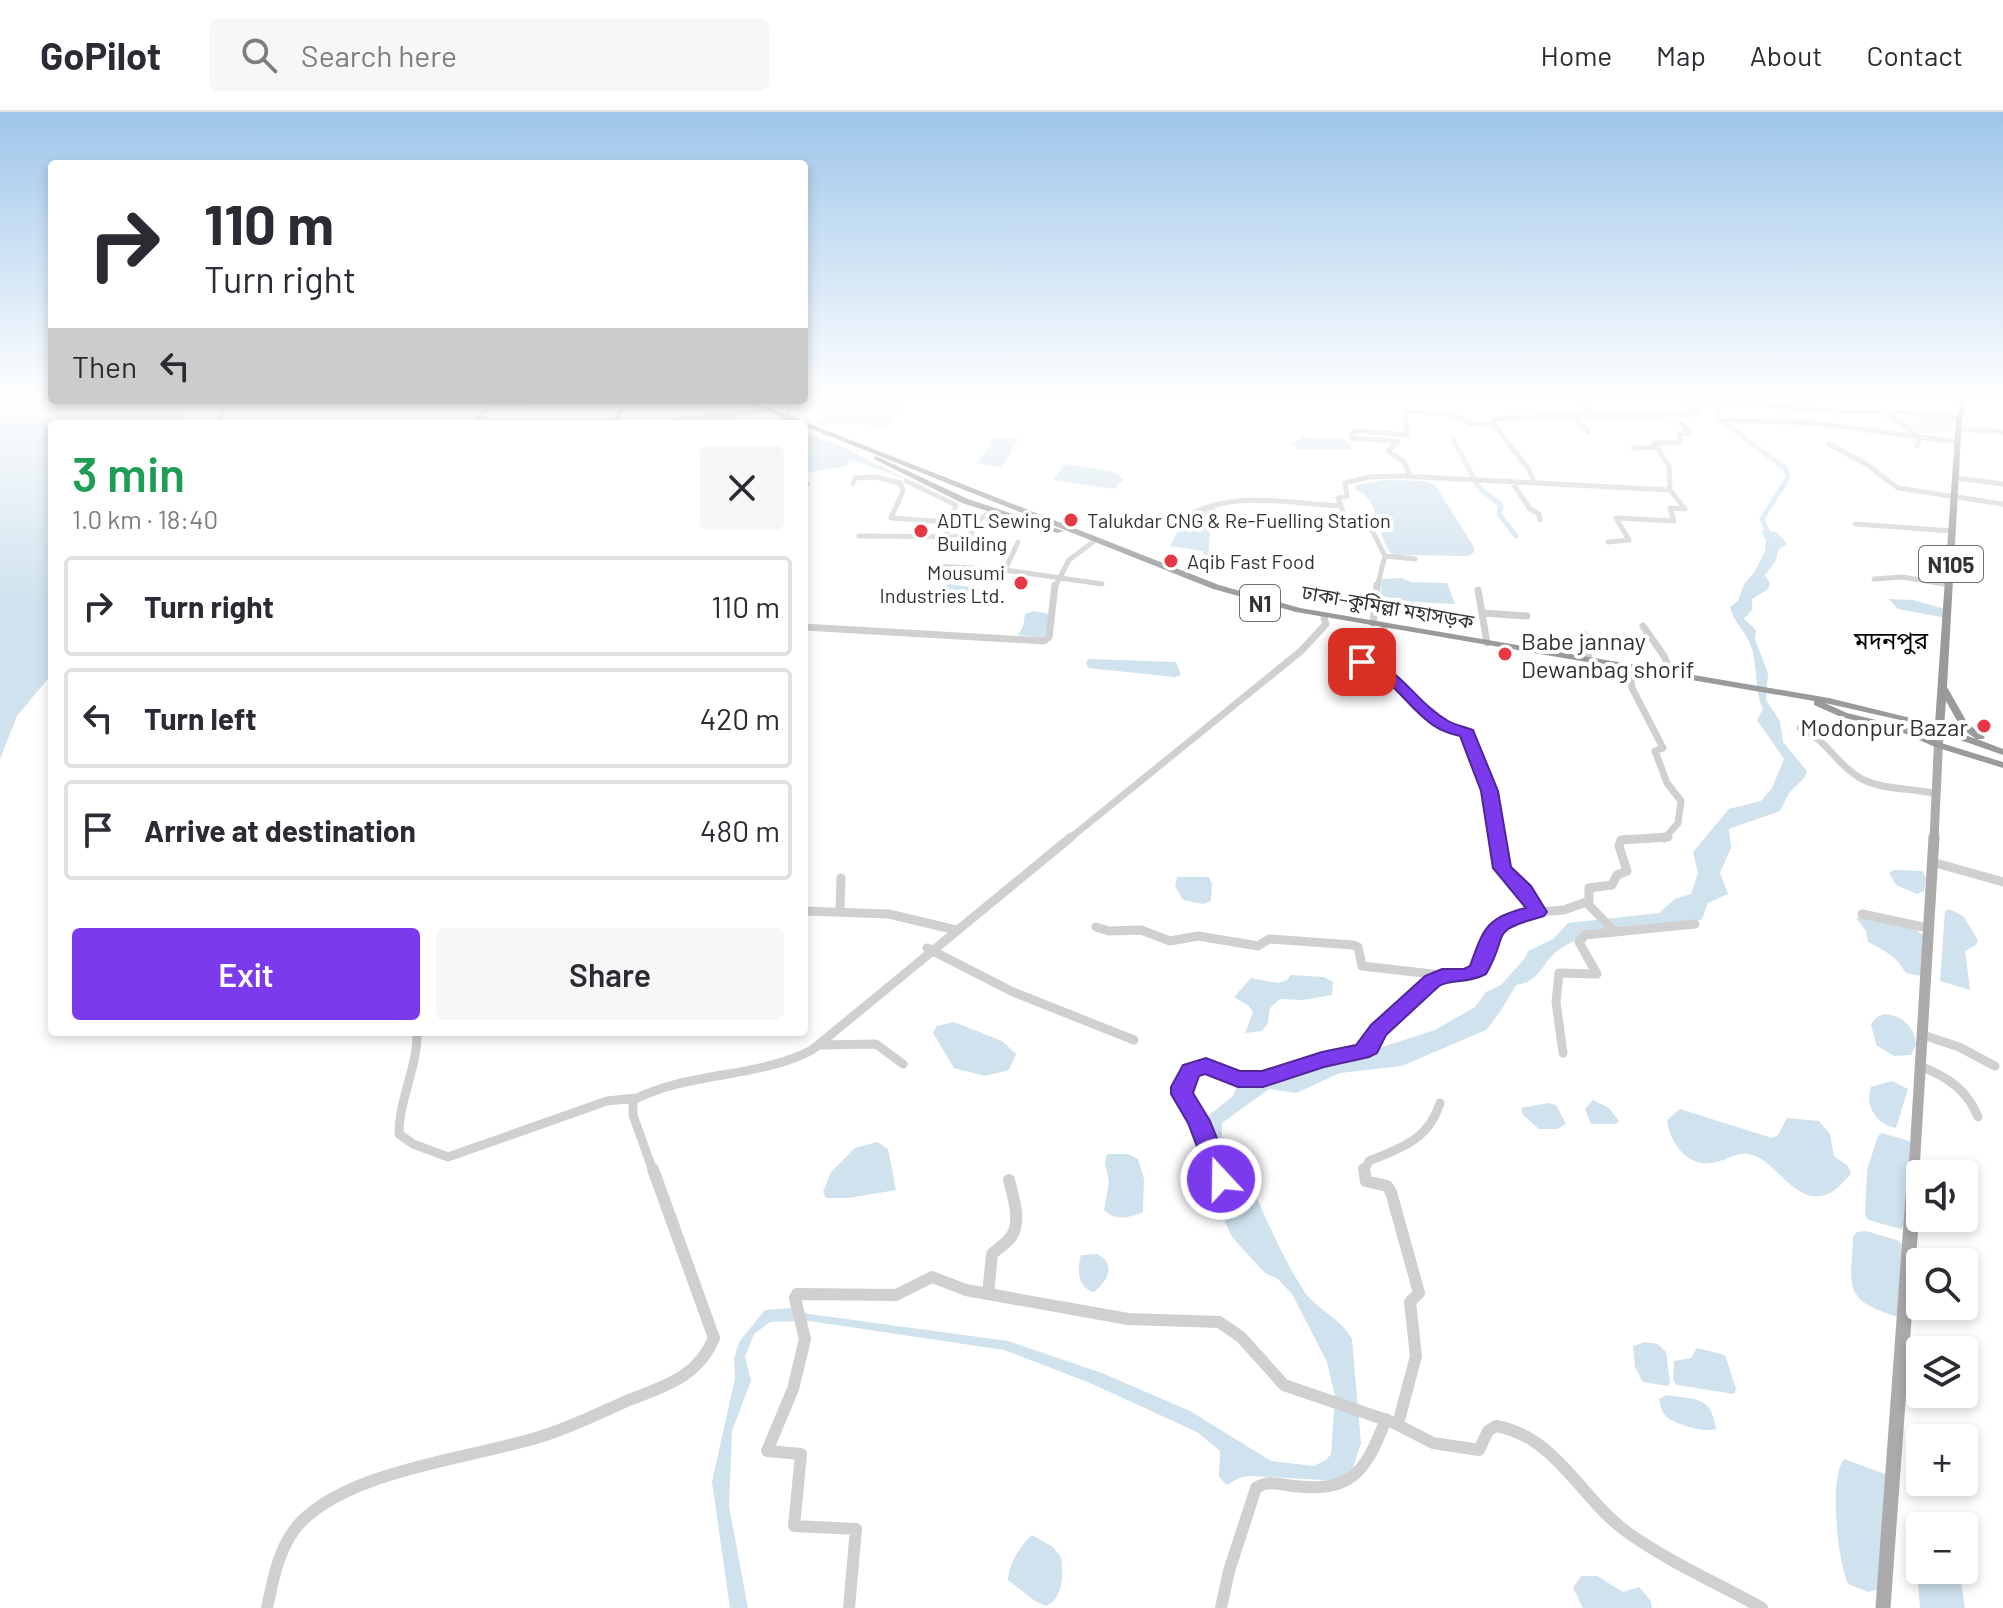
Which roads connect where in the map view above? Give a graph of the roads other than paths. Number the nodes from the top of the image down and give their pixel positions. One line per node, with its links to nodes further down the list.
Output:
1 (887, 465): 11 (highway, ঢাকা–কুমিল্লা মহাসড়ক / N1)
2 (910, 465): 8 (highway, ঢাকা–কুমিল্লা মহাসড়ক / N1)
3 (1405, 465): 9 (street)
4 (1525, 465): 13 (street)
5 (1667, 465): 17 (street)
6 (1867, 465): 19 (street)
7 (1957, 465): 10 (highway, N105)
8 (929, 472): 11 (highway); 14 (highway, ঢাকা–কুমিল্লা মহাসড়ক / N1)
9 (1411, 477): 12 (street); 21 (street)
10 (1956, 478): 16 (street); 19 (highway, N105)
11 (910, 480): 18 (highway, ঢাকা–কুমিল্লা মহাসড়ক / N1); 25 (street)
12 (1511, 481): 13 (street); 24 (street)
13 (1534, 482): 17 (street)
14 (958, 483): 18 (highway); 45 (highway, ঢাকা–কুমিল্লা মহাসড়ক / N1)
15 (853, 484): 25 (street)
16 (2003, 484)
17 (1670, 490): 32 (street)
18 (941, 491): 22 (highway, ঢাকা–কুমিল্লা মহাসড়ক / N1)
19 (1954, 497): 20 (street); 27 (highway, N105)
20 (2003, 504)
21 (1340, 506): 23 (street); 33 (street)
22 (996, 510): 29 (street); 31 (highway, ঢাকা–কুমিল্লা মহাসড়ক / N1)
23 (1181, 519)
24 (1540, 520)
25 (948, 522): 29 (street)
26 (1855, 524): 27 (street)
27 (1953, 531): 40 (highway, N105)
28 (859, 536): 29 (street)
29 (945, 538)
30 (1018, 542): 36 (street)
31 (1093, 542): 37 (street); 44 (highway, ঢাকা–কুমিল্লা মহাসড়ক / N1)
32 (1608, 542)
33 (1385, 556): 34 (street); 45 (street)
34 (1415, 559)
35 (937, 566): 36 (street)
36 (1005, 570): 37 (street)
37 (1057, 577): 39 (street); 47 (street)
38 (1874, 579): 40 (street)
39 (1102, 584)
40 (1950, 585): 55 (highway, N105)
41 (1478, 590): 42 (street)
42 (1482, 613): 43 (street); 50 (street)
43 (1527, 616)
44 (1324, 618): 48 (highway, ঢাকা–কুমিল্লা মহাসড়ক / N1); 73 (street)
45 (1373, 623): 50 (highway, ঢাকা–কুমিল্লা মহাসড়ক / N1)
46 (1643, 626): 53 (street)
47 (808, 627)
48 (1384, 628): 52 (highway, ঢাকা–কুমিল্লা মহাসড়ক / N1); 68 (street)
49 (1584, 634): 51 (street)
50 (1487, 643): 51 (highway, ঢাকা–কুমিল্লা মহাসড়ক / N1)
51 (1589, 659): 53 (highway, ঢাকা–কুমিল্লা মহাসড়ক / N1)
52 (1630, 671): 54 (highway, ঢাকা–কুমিল্লা মহাসড়ক / N1); 65 (street)
53 (1672, 674): 54 (highway, ঢাকা–কুমিল্লা মহাসড়ক / N1)
54 (1741, 688): 56 (highway, ঢাকা–কুমিল্লা মহাসড়ক / N1)
55 (1943, 688): 58 (highway, N105); 59 (highway)
56 (1775, 694): 58 (highway, ঢাকা–কুমিল্লা মহাসড়ক / N1); 58 (highway, ঢাকা–কুমিল্লা মহাসড়ক / N1)
57 (1800, 728): 61 (street)
58 (1939, 735): 59 (highway, ঢাকা–কুমিল্লা মহাসড়ক / N1); 60 (highway); 61 (main road)
59 (2003, 754)
60 (2003, 765)
61 (1936, 794): 62 (main road)
62 (1932, 862): 64 (street); 72 (main road)
63 (841, 878): 67 (street)
64 (2003, 882)
65 (1587, 903): 68 (street); 74 (street)
66 (808, 911): 67 (street)
67 (840, 911): 73 (street)
68 (1537, 912): 76 (street)
69 (1862, 914): 72 (street)
70 (1695, 924): 74 (street)
71 (1096, 927): 76 (street)
72 (1928, 928): 77 (main road)
73 (956, 930): 75 (street)
74 (1614, 931): 81 (street)
75 (929, 949): 79 (street); 80 (street)
76 (1442, 975): 88 (street)
77 (1923, 1035): 83 (street); 84 (main road)
78 (417, 1036): 85 (street)
79 (1134, 1040)
80 (819, 1045): 82 (street); 85 (street)
81 (1563, 1053)
82 (903, 1064)
83 (1995, 1066)
84 (1922, 1067): 87 (street); 96 (main road)
85 (636, 1098): 92 (street)
86 (1440, 1103): 91 (street)
87 (1978, 1117)
88 (1221, 1179)
89 (1009, 1180): 90 (street)
90 (988, 1294): 91 (street); 93 (street)
91 (1392, 1422): 94 (street); 95 (street)
92 (267, 1608)
93 (849, 1608)
94 (1221, 1608)
95 (1762, 1608)
96 (1883, 1608)

